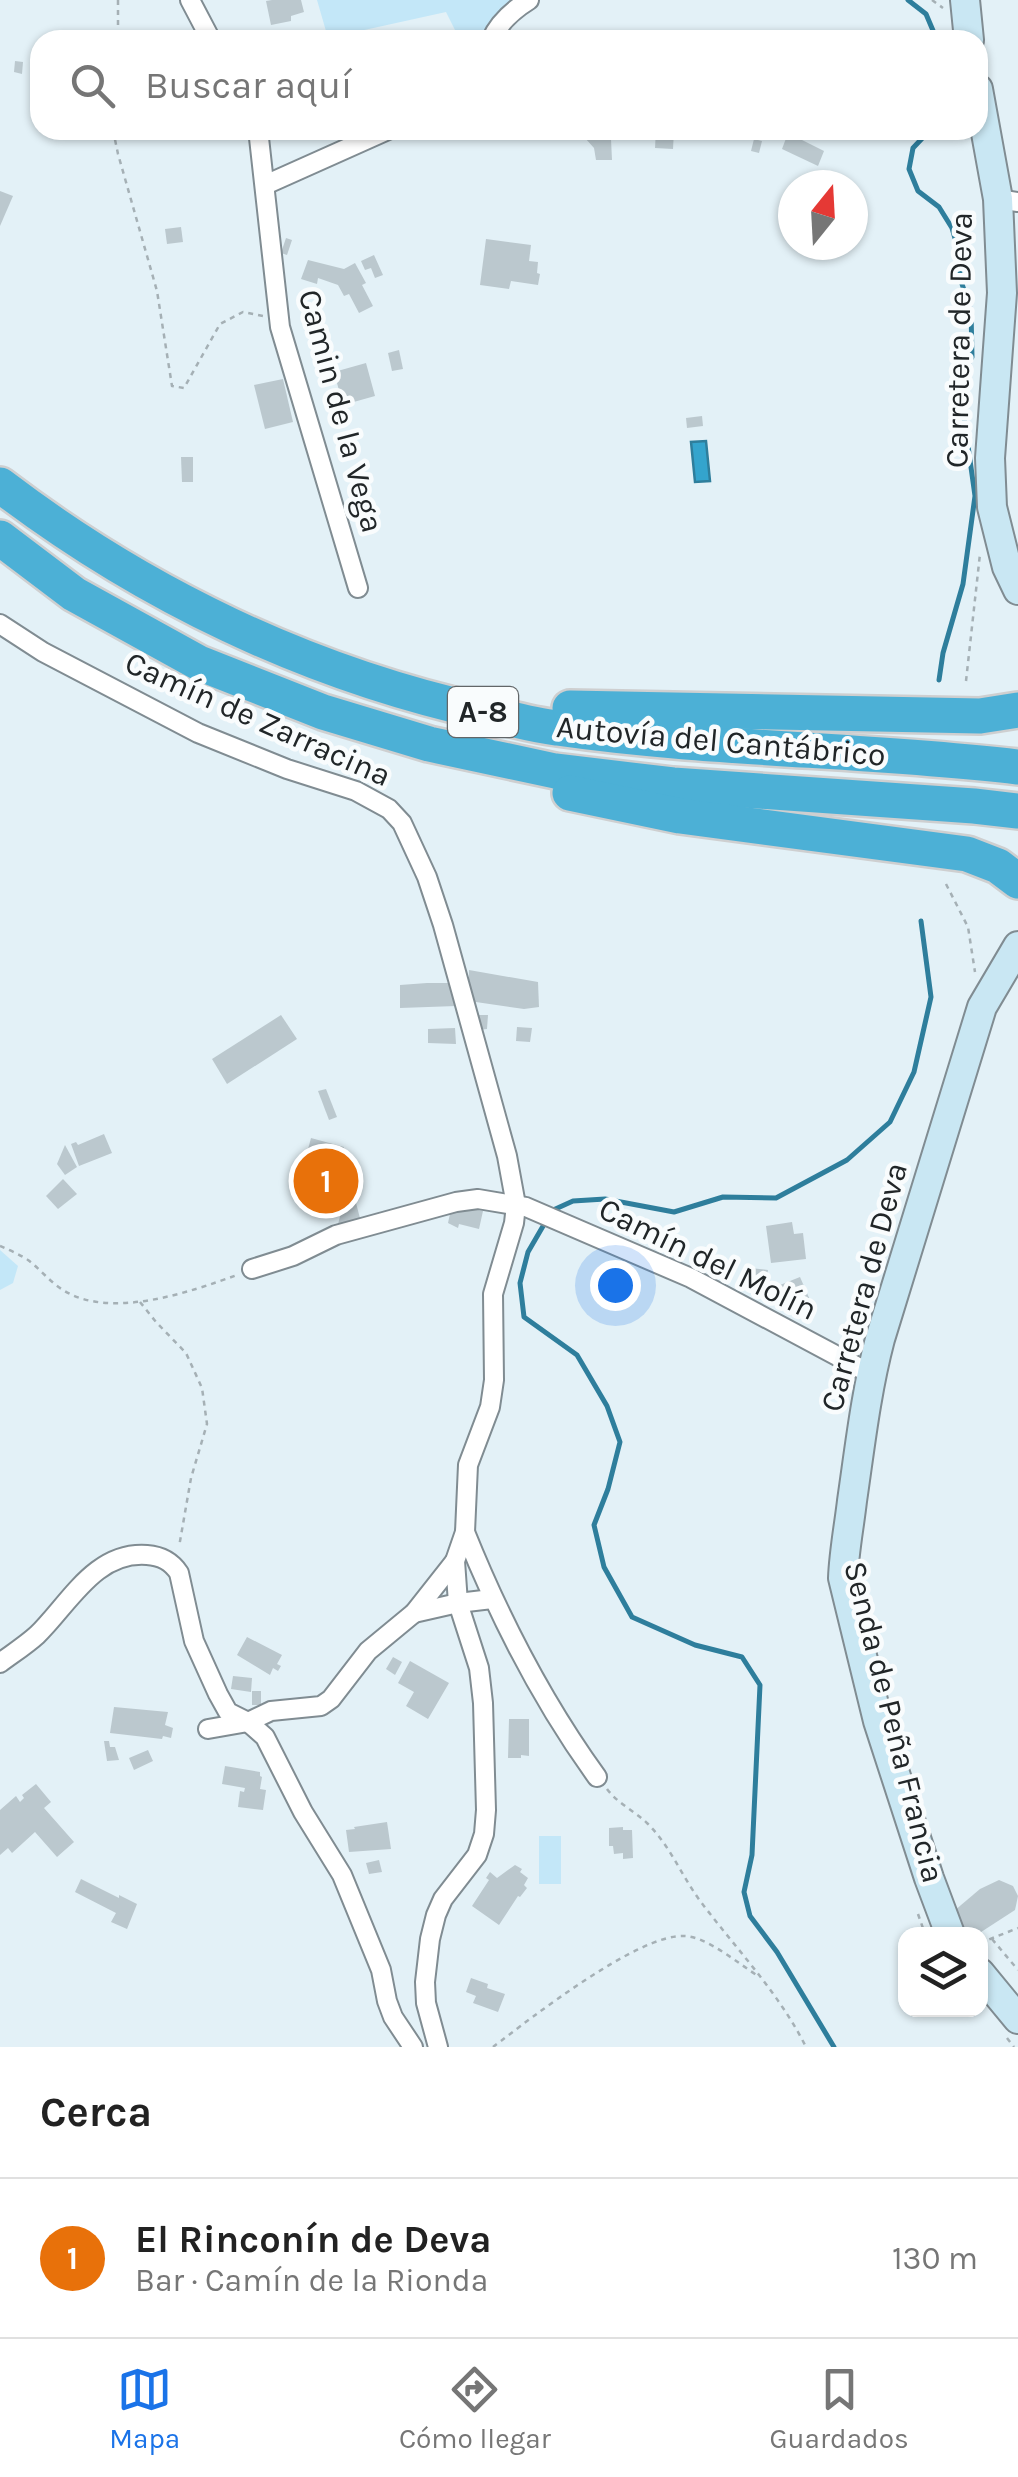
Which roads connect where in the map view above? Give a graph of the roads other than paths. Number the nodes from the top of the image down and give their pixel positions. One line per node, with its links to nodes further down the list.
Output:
1 (190, 0): 4 (street)
2 (529, 0): 5 (street)
3 (965, 0): 6 (street)
4 (206, 30)
5 (496, 30)
6 (968, 30)
7 (988, 126): 11 (street, Carretera de Deva)
8 (260, 140): 10 (street, Camin de la Vega)
9 (366, 140): 10 (street)
10 (265, 186): 15 (street, Camin de la Vega)
11 (1008, 201): 16 (street, Carretera de Deva)
12 (0, 472): 18 (highway)
13 (0, 485): 20 (highway, Autovía del Cantábrico / A-8)
14 (0, 538): 19 (highway, Autovía del Cantábrico / A-8)
15 (358, 588)
16 (1018, 590)
17 (0, 624): 24 (street, Camín de Zarracina)
18 (1018, 710)
19 (323, 712): 21 (highway, Autovía del Cantábrico / A-8); 22 (highway)
20 (1018, 767)
21 (1018, 811)
22 (1018, 880)
23 (1016, 950): 26 (street, Carretera de Deva)
24 (516, 1205): 25 (street, Camín del Molín); 26 (street, Camín del Molín); 27 (street)
25 (252, 1269)
26 (871, 1374): 36 (street, Carretera de Deva)
27 (464, 1532): 28 (street); 29 (street)
28 (455, 1561): 30 (street); 31 (street)
29 (492, 1599): 30 (street); 35 (street)
30 (458, 1603): 31 (street); 40 (street)
31 (414, 1613): 33 (street)
32 (0, 1663): 33 (street)
33 (248, 1722): 34 (street); 39 (street)
34 (208, 1730)
35 (597, 1777)
36 (947, 1927)
37 (988, 1982): 38 (street)
38 (1018, 2018)
39 (412, 2047)
40 (438, 2047)

